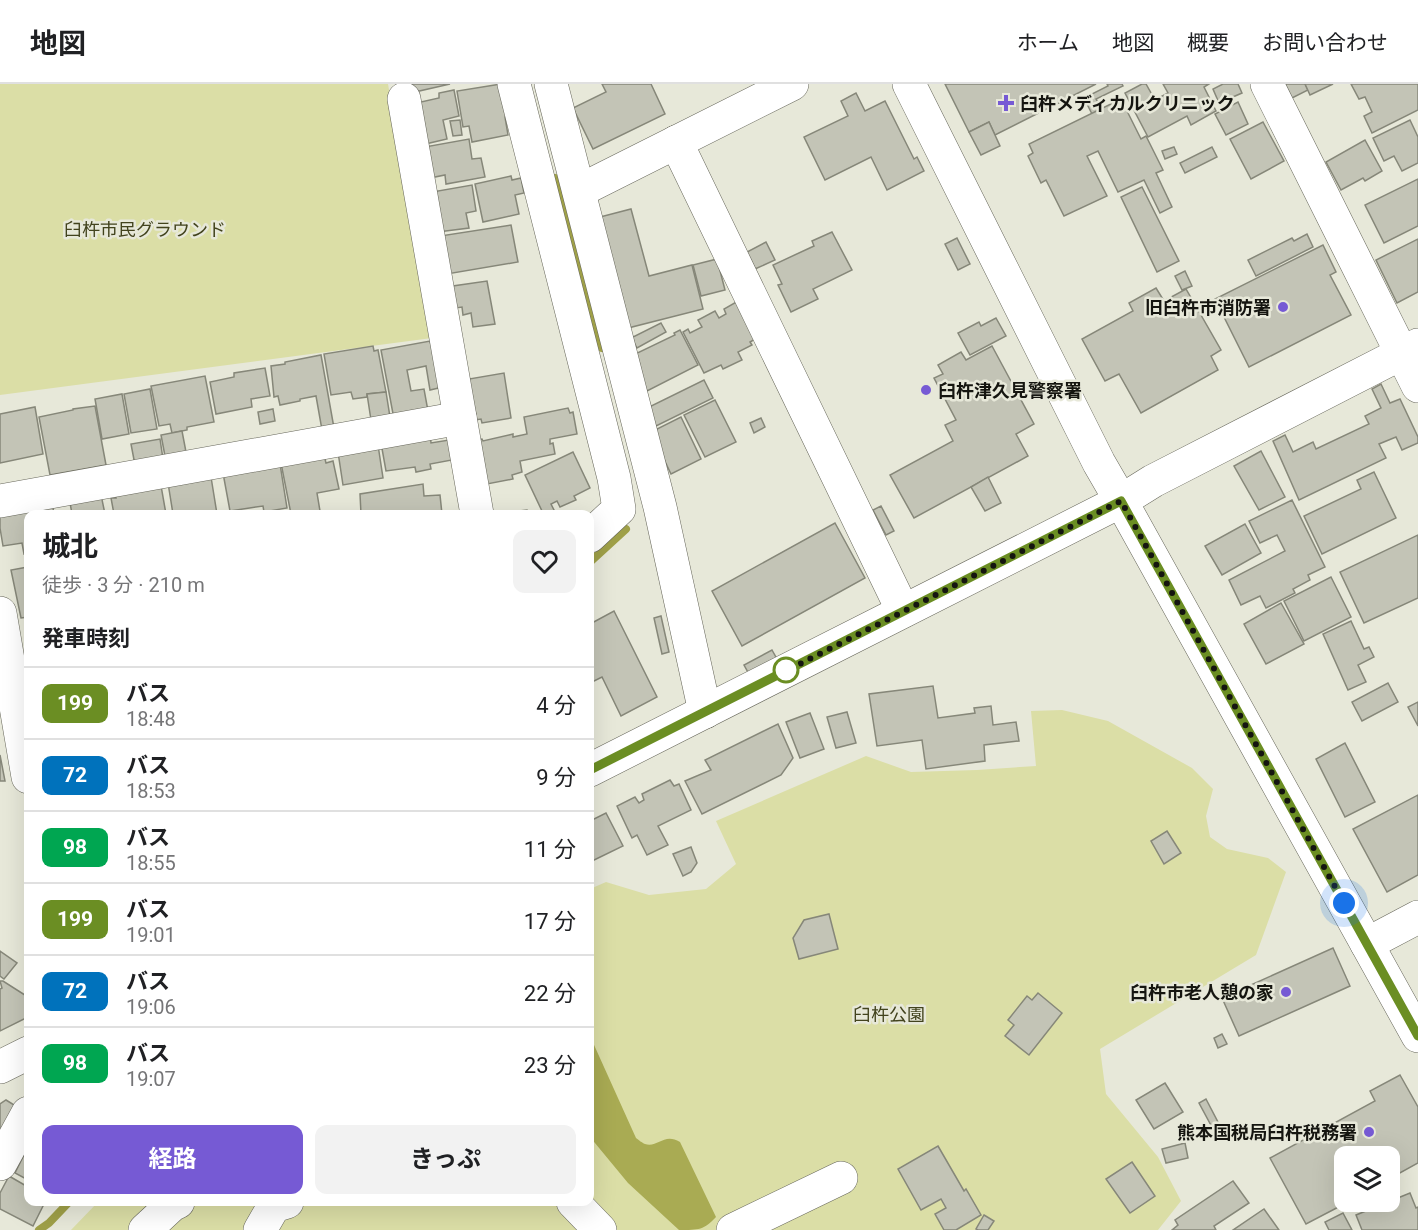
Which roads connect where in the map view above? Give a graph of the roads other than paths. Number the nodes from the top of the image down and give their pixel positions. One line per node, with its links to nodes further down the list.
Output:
1 (513, 84): 13 (street)
2 (551, 84): 8 (street)
3 (792, 84): 7 (street)
4 (909, 84): 14 (street)
5 (1267, 84): 9 (street)
6 (404, 99): 11 (street)
7 (676, 142): 8 (street); 18 (street)
8 (579, 191): 15 (street)
9 (1410, 349): 10 (street); 14 (street)
10 (1418, 386)
11 (460, 418): 12 (street); 16 (street)
12 (0, 501)
13 (617, 501): 15 (street); 17 (street)
14 (1121, 501): 18 (street); 25 (street)
15 (660, 507): 21 (street)
16 (476, 510)
17 (594, 532)
18 (903, 611): 21 (street)
19 (11, 629): 20 (street)
20 (6, 687): 22 (street)
21 (705, 712): 23 (street)
22 (24, 720)
23 (594, 768)
24 (1418, 917): 25 (street)
25 (1367, 944): 26 (street)
26 (1418, 1036)
27 (24, 1055): 28 (street)
28 (0, 1067)
29 (24, 1120): 30 (street)
30 (0, 1164)
31 (841, 1178): 36 (street)
32 (171, 1206): 34 (street)
33 (577, 1206): 35 (street)
34 (145, 1230)
35 (600, 1230)
36 (733, 1230)

